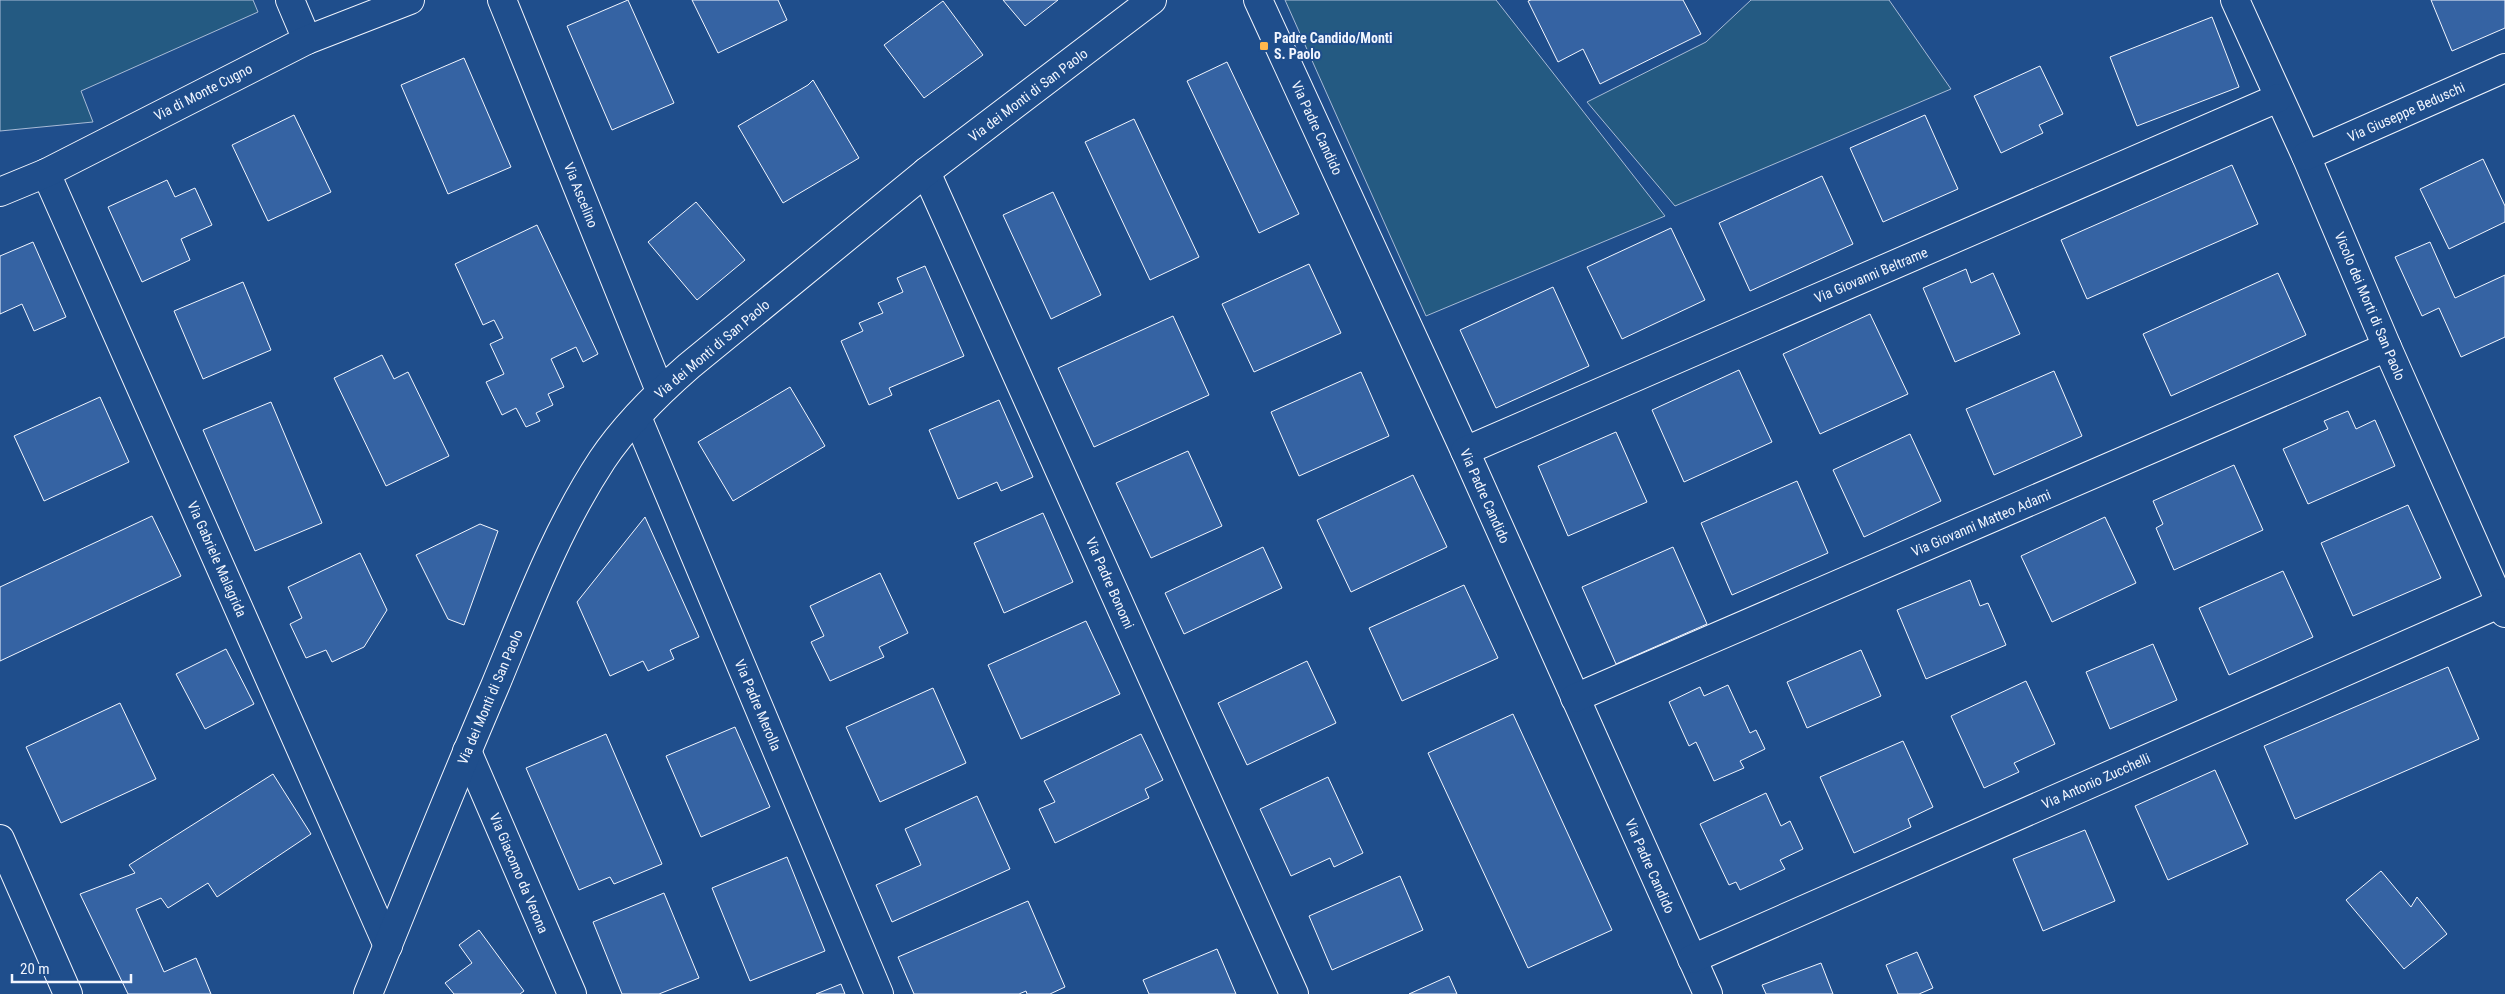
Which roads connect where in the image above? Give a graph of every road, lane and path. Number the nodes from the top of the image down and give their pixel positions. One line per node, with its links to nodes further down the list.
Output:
1 (290, 0): 7 (street)
2 (410, 0): 7 (street, Via di Monte Cugno)
3 (502, 0): 15 (street, Via Ascelino)
4 (1152, 0): 11 (street, Via dei Monti di San Paolo)
5 (1258, 0): 17 (street, Via Padre Candido)
6 (2235, 0): 9 (street, Vicolo dei Morti di San Paolo)
7 (307, 40): 12 (street, Via di Monte Cugno)
8 (2505, 68): 10 (street, Via Giuseppe Beduschi)
9 (2278, 98): 10 (street, Vicolo dei Morti di San Paolo); 17 (street, Via Giovanni Beltrame)
10 (2306, 156): 14 (street, Vicolo dei Morti di San Paolo)
11 (926, 172): 15 (street, Via dei Monti di San Paolo); 28 (street, Via Padre Bonomi)
12 (46, 173): 13 (street, Via di Monte Cugno); 22 (street, Via Gabriele Malagrida)
13 (0, 192)
14 (2387, 347): 18 (street, Vicolo dei Morti di San Paolo); 19 (street, Via Giovanni Matteo Adami)
15 (660, 390): 16 (street, Via dei Monti di San Paolo)
16 (637, 416): 20 (street, Via dei Monti di San Paolo); 27 (street, Via Padre Merolla)
17 (1464, 451): 19 (street, Via Padre Candido)
18 (2503, 608): 23 (street, Via Antonio Zucchelli)
19 (1575, 698): 23 (street, Via Padre Candido)
20 (467, 751): 22 (street, Via dei Monti di San Paolo); 26 (street, Via Giacomo da Verona)
21 (0, 839): 24 (street)
22 (388, 946): 25 (street, Via dei Monti di San Paolo)
23 (1692, 959): 29 (street, Via Padre Candido)
24 (68, 994)
25 (368, 994)
26 (572, 994)
27 (880, 994)
28 (1294, 994)
29 (1708, 994)

